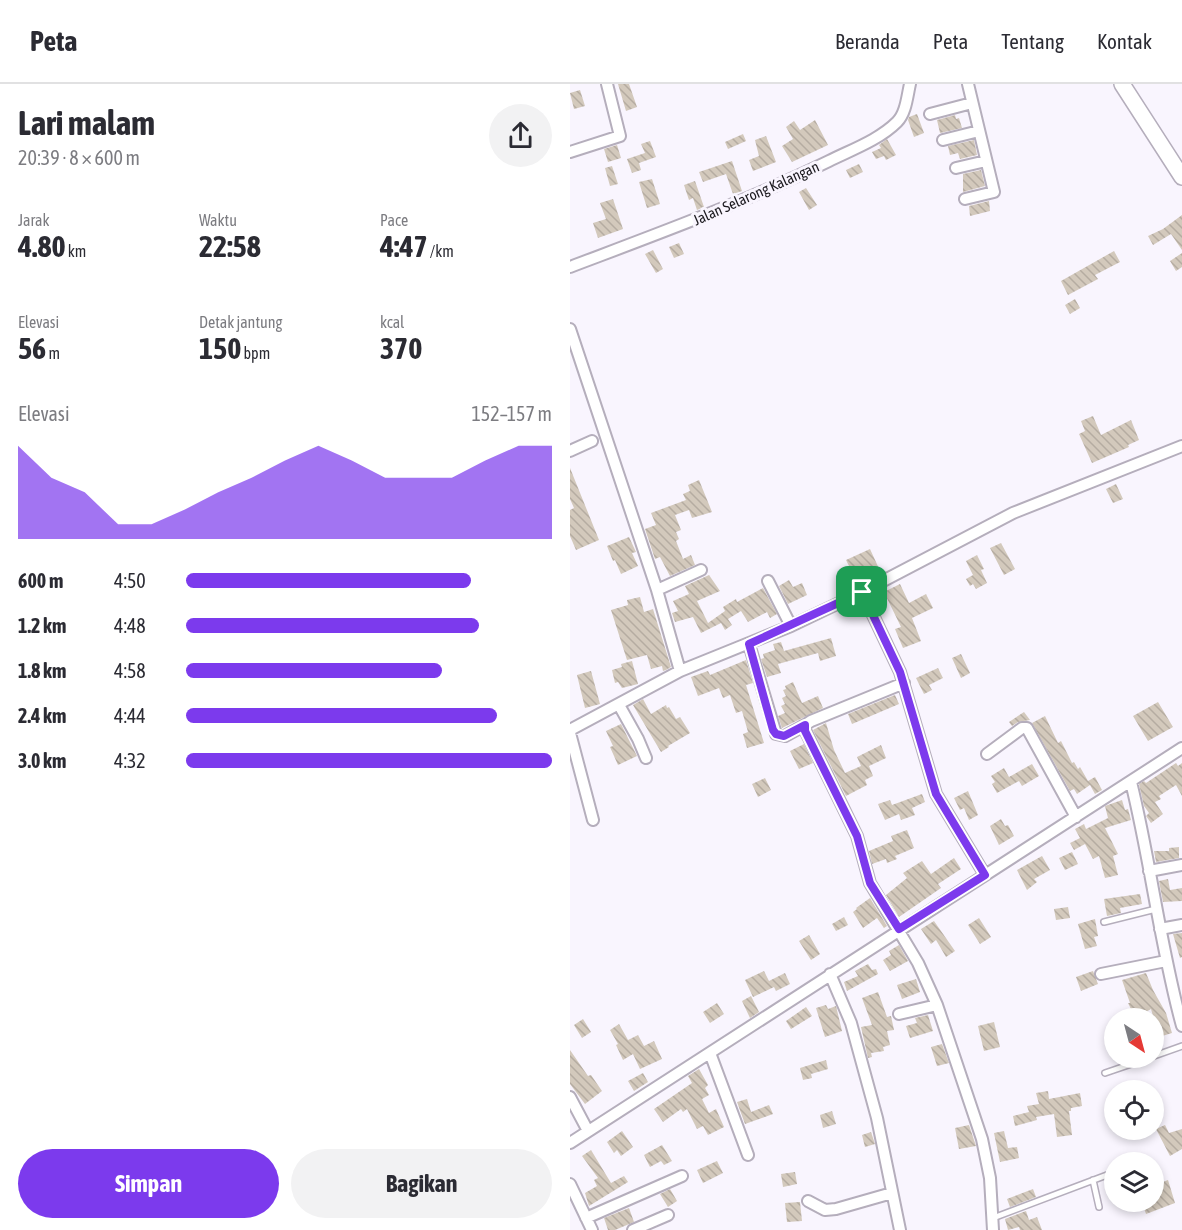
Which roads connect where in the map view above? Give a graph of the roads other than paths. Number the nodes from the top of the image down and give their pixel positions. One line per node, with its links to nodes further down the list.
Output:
1 (607, 84): 9 (street)
2 (910, 84): 14 (street, Jalan Selarong Kalangan)
3 (968, 84): 5 (street)
4 (1122, 84): 12 (main road)
5 (972, 103): 6 (street); 7 (street)
6 (930, 114)
7 (979, 131): 8 (street); 10 (street)
8 (943, 140)
9 (570, 152)
10 (986, 161): 11 (street); 13 (street)
11 (956, 168)
12 (1182, 177)
13 (964, 199)
14 (570, 267)
15 (570, 329): 21 (street)
16 (592, 441): 18 (street)
17 (1182, 446): 22 (street)
18 (570, 451)
19 (701, 570): 21 (street)
20 (768, 581): 23 (street)
21 (657, 590): 25 (street)
22 (862, 592): 23 (street); 26 (street)
23 (791, 626): 24 (street)
24 (749, 644): 25 (street); 28 (street)
25 (680, 671): 27 (street)
26 (904, 683): 28 (street); 38 (street)
27 (619, 705): 29 (street); 32 (street)
28 (805, 725): 42 (street)
29 (570, 731): 35 (street)
30 (1182, 748): 33 (street)
31 (987, 754): 34 (street)
32 (646, 758)
33 (1131, 782): 34 (street); 37 (street)
34 (1076, 817): 38 (street)
35 (592, 820)
36 (1182, 865): 37 (street)
37 (1149, 871): 39 (street)
38 (985, 875): 42 (street)
39 (1156, 909): 40 (lane); 43 (street)
40 (1104, 922)
41 (1182, 925): 43 (street)
42 (899, 929): 45 (street); 47 (street)
43 (1160, 929): 44 (street)
44 (1166, 961): 46 (street); 49 (street)
45 (830, 974): 52 (street); 63 (street)
46 (1101, 974)
47 (937, 1005): 48 (street); 68 (street)
48 (899, 1014)
49 (1182, 1026)
50 (1182, 1046): 51 (lane)
51 (1164, 1052)
52 (710, 1053): 56 (street); 58 (street)
53 (1120, 1068): 54 (lane)
54 (1106, 1073)
55 (570, 1097): 56 (street)
56 (588, 1131): 57 (street)
57 (570, 1143)
58 (748, 1155)
59 (682, 1176): 67 (street)
60 (1104, 1176): 61 (lane)
61 (1093, 1180): 65 (lane); 68 (lane)
62 (570, 1184): 67 (street)
63 (891, 1193): 64 (street); 71 (street)
64 (808, 1201)
65 (1099, 1207)
66 (668, 1215): 70 (street)
67 (586, 1218): 69 (street)
68 (993, 1218): 72 (street)
69 (592, 1230)
70 (633, 1230)
71 (900, 1230)
72 (993, 1230)

